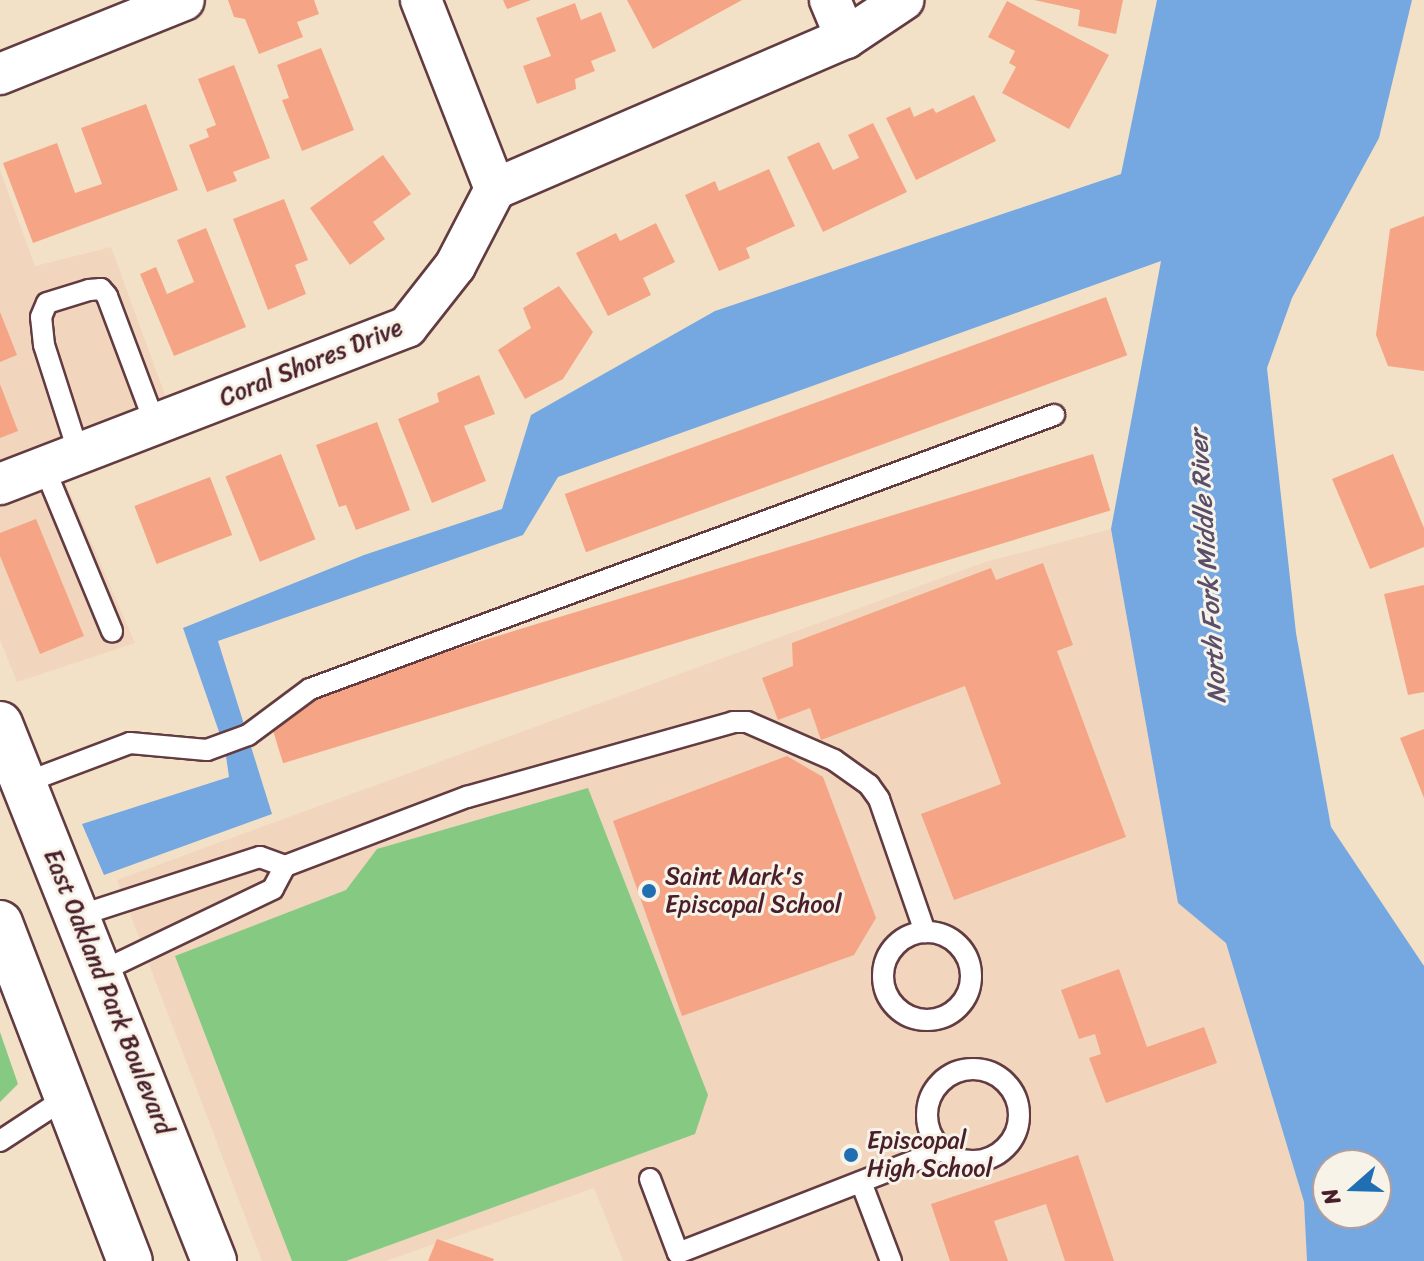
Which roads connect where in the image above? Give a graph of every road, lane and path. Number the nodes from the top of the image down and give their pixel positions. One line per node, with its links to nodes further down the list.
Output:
1 (184, 0): 6 (street)
2 (421, 0): 7 (street)
3 (830, 0): 5 (street)
4 (903, 0): 5 (street)
5 (846, 38): 7 (street)
6 (0, 74)
7 (495, 189): 9 (street, Coral Shores Drive)
8 (1054, 415): 14 (lane)
9 (155, 424): 10 (street, Coral Shores Drive); 10 (lane)
10 (62, 460): 11 (street, Coral Shores Drive); 12 (lane)
11 (0, 484)
12 (112, 631)
13 (0, 724): 14 (main road, East Oakland Park Boulevard)
14 (12, 777): 16 (main road, East Oakland Park Boulevard)
15 (285, 866): 16 (lane); 18 (lane); 19 (lane)
16 (78, 916): 19 (main road, East Oakland Park Boulevard)
17 (0, 923): 20 (main road)
18 (925, 932): 18 (lane)
19 (100, 972): 27 (main road, East Oakland Park Boulevard)
20 (67, 1097): 21 (lane); 26 (main road)
21 (0, 1141)
22 (940, 1151): 22 (lane); 24 (lane)
23 (650, 1179): 25 (lane)
24 (861, 1182): 25 (lane); 28 (lane)
25 (679, 1257)
26 (130, 1261)
27 (214, 1261)
28 (891, 1261)

